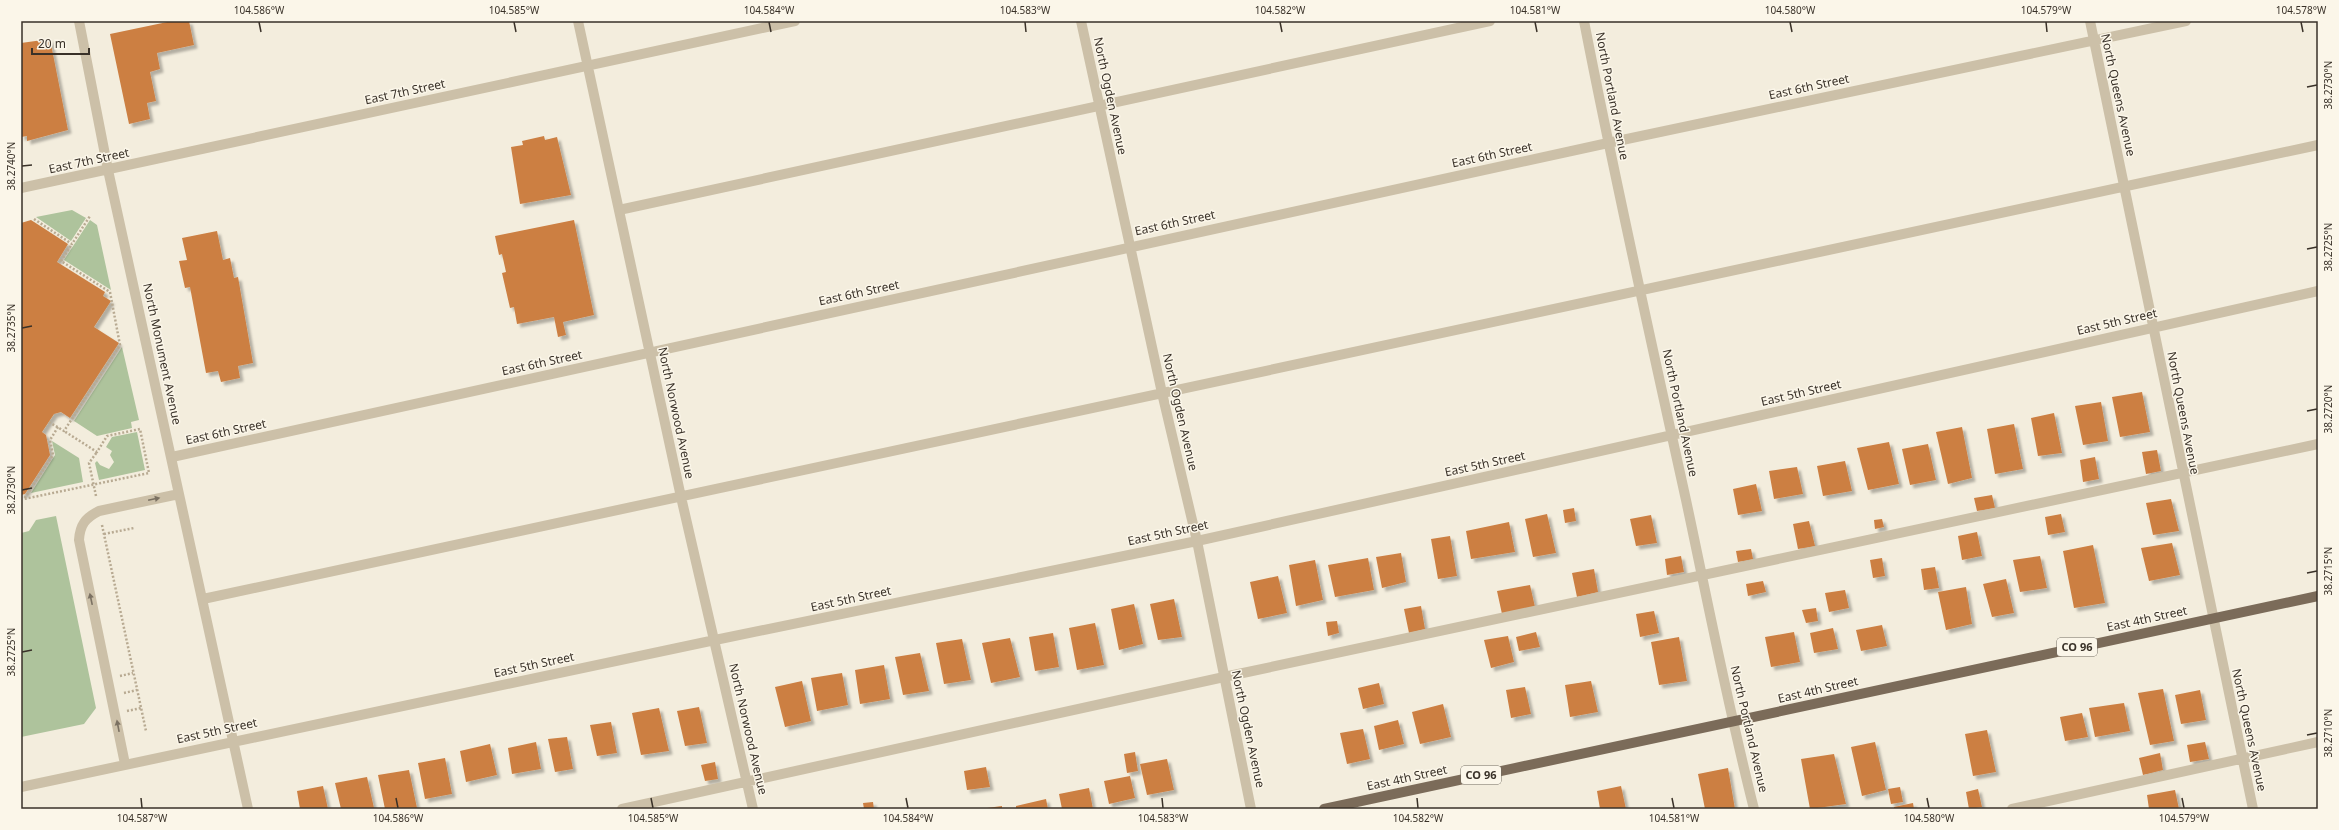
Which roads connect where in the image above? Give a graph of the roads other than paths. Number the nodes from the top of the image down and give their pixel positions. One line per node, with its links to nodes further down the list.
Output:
1 (80, 21): 14 (street, North Monument Avenue)
2 (578, 21): 10 (street, North Norwood Avenue)
3 (795, 21): 10 (street, East 7th Street)
4 (1081, 21): 11 (street, North Ogden Avenue)
5 (1490, 21): 11 (street)
6 (1584, 21): 12 (street, North Portland Avenue)
7 (2090, 21): 9 (street, North Queens Avenue)
8 (2186, 21): 9 (street, East 6th Street)
9 (2094, 41): 12 (street, East 6th Street); 15 (street, North Queens Avenue)
10 (588, 66): 14 (street, East 7th Street); 17 (street, North Norwood Avenue)
11 (1099, 106): 17 (street); 18 (street, North Ogden Avenue)
12 (1608, 143): 18 (street, East 6th Street); 19 (street, North Portland Avenue)
13 (2318, 145): 15 (street)
14 (108, 170): 16 (street, East 7th Street); 26 (street, North Monument Avenue)
15 (2124, 186): 19 (street); 21 (street, North Queens Avenue)
16 (21, 188)
17 (619, 210): 22 (street, North Norwood Avenue)
18 (1130, 246): 22 (street, East 6th Street); 23 (street, North Ogden Avenue)
19 (1640, 290): 23 (street); 24 (street, North Portland Avenue)
20 (2318, 291): 21 (street, East 5th Street)
21 (2153, 327): 24 (street, East 5th Street); 27 (street, North Queens Avenue)
22 (650, 352): 26 (street, East 6th Street); 29 (street, North Norwood Avenue)
23 (1162, 393): 29 (street); 30 (street, North Ogden Avenue)
24 (1672, 436): 30 (street, East 5th Street); 31 (street, North Portland Avenue)
25 (2318, 444): 27 (street)
26 (172, 457): 28 (street, North Monument Avenue)
27 (2182, 474): 31 (street); 34 (street, North Queens Avenue)
28 (179, 494): 33 (street, North Monument Avenue); 41 (street, one-way to 28)
29 (681, 497): 33 (street); 35 (street, North Norwood Avenue)
30 (1197, 541): 35 (street, East 5th Street); 36 (street, North Ogden Avenue)
31 (1702, 576): 36 (street); 37 (street, North Portland Avenue)
32 (2318, 596): 34 (main road, East 4th Street / CO 96)
33 (202, 599): 38 (street, North Monument Avenue)
34 (2213, 619): 37 (main road, East 4th Street / CO 96); 40 (street, North Queens Avenue)
35 (715, 640): 38 (street, East 5th Street); 42 (street, North Norwood Avenue)
36 (1224, 677): 42 (street); 47 (street, North Ogden Avenue)
37 (1732, 722): 48 (main road, East 4th Street / CO 96); 49 (street, North Portland Avenue)
38 (233, 741): 41 (street, East 5th Street); 44 (street, North Monument Avenue)
39 (2318, 742): 40 (street)
40 (2242, 758): 50 (street); 51 (street, North Queens Avenue)
41 (126, 764): 43 (street, East 5th Street)
42 (746, 782): 45 (street); 46 (street, North Norwood Avenue)
43 (21, 787)
44 (248, 809)
45 (622, 809)
46 (753, 809)
47 (1251, 809)
48 (1324, 809)
49 (1754, 809)
50 (2012, 809)
51 (2253, 809)

